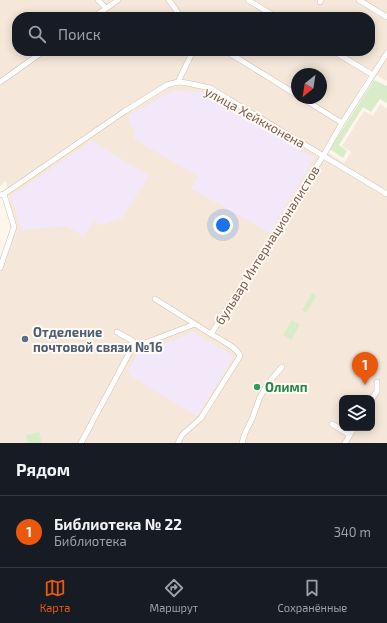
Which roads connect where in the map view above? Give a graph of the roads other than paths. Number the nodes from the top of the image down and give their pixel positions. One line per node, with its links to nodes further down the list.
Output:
1 (98, 0): 6 (street)
2 (118, 0): 6 (street)
3 (169, 0): 8 (street)
4 (248, 0): 9 (street)
5 (359, 0): 10 (street)
6 (106, 8): 7 (street)
7 (101, 12)
8 (177, 12)
9 (268, 12)
10 (387, 17)
11 (387, 53): 16 (street, бульвар Интернационалистов)
12 (37, 56): 17 (street)
13 (191, 56): 18 (street)
14 (234, 56): 19 (street)
15 (341, 56): 16 (street)
16 (373, 75): 21 (street, бульвар Интернационалистов)
17 (0, 82)
18 (178, 82): 22 (street, улица Хейкконена); 24 (street)
19 (291, 91)
20 (312, 104): 21 (street)
21 (342, 123): 22 (street, бульвар Интернационалистов)
22 (323, 156): 23 (street, улица Хейкконена); 29 (street, бульвар Интернационалистов)
23 (387, 194)
24 (2, 195): 25 (street)
25 (0, 268)
26 (155, 299): 27 (street, бульвар Интернационалистов)
27 (195, 324): 29 (street, бульвар Интернационалистов); 30 (street)
28 (117, 332): 30 (street)
29 (211, 334): 38 (street, бульвар Интернационалистов)
30 (132, 348): 37 (street)
31 (282, 366): 39 (street)
32 (378, 382): 33 (street)
33 (374, 395)
34 (332, 424): 36 (street)
35 (352, 431): 36 (street)
36 (350, 435): 40 (street)
37 (81, 443)
38 (178, 443)
39 (242, 443)
40 (345, 443)

